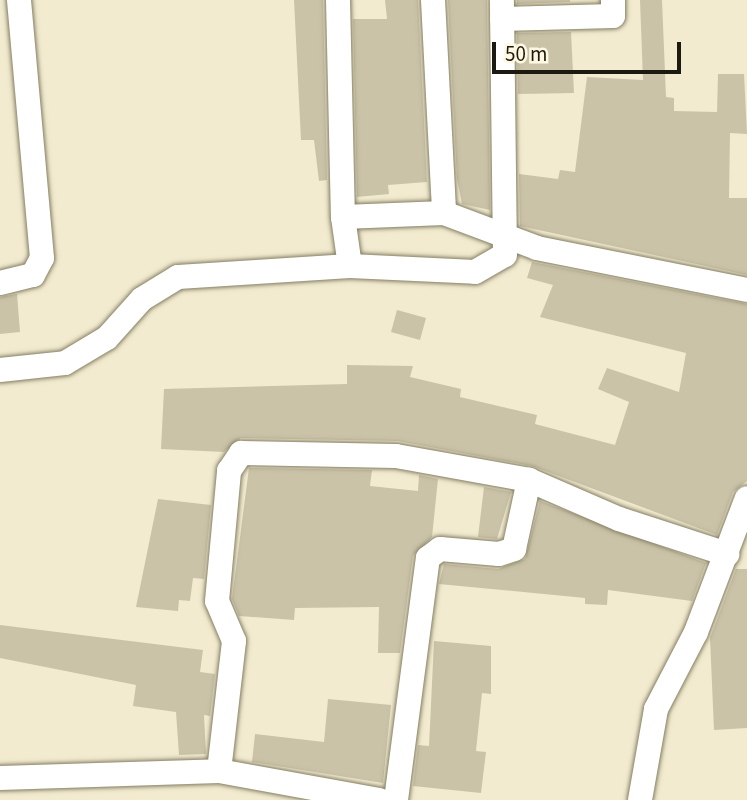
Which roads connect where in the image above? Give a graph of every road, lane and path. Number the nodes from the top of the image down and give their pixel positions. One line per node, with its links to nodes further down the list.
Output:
1 (19, 0): 10 (street)
2 (338, 0): 7 (street)
3 (433, 0): 6 (street)
4 (613, 0): 5 (street)
5 (502, 9): 8 (street)
6 (444, 213): 7 (street); 8 (street)
7 (343, 217): 9 (street)
8 (504, 246): 9 (street); 11 (street)
9 (350, 266): 12 (street)
10 (0, 284)
11 (747, 290)
12 (0, 370)
13 (529, 480): 15 (street); 16 (street); 19 (street)
14 (747, 498): 15 (street)
15 (737, 541): 20 (street)
16 (219, 771): 17 (street); 18 (street)
17 (0, 778)
18 (379, 800)
19 (396, 800)
20 (640, 800)

